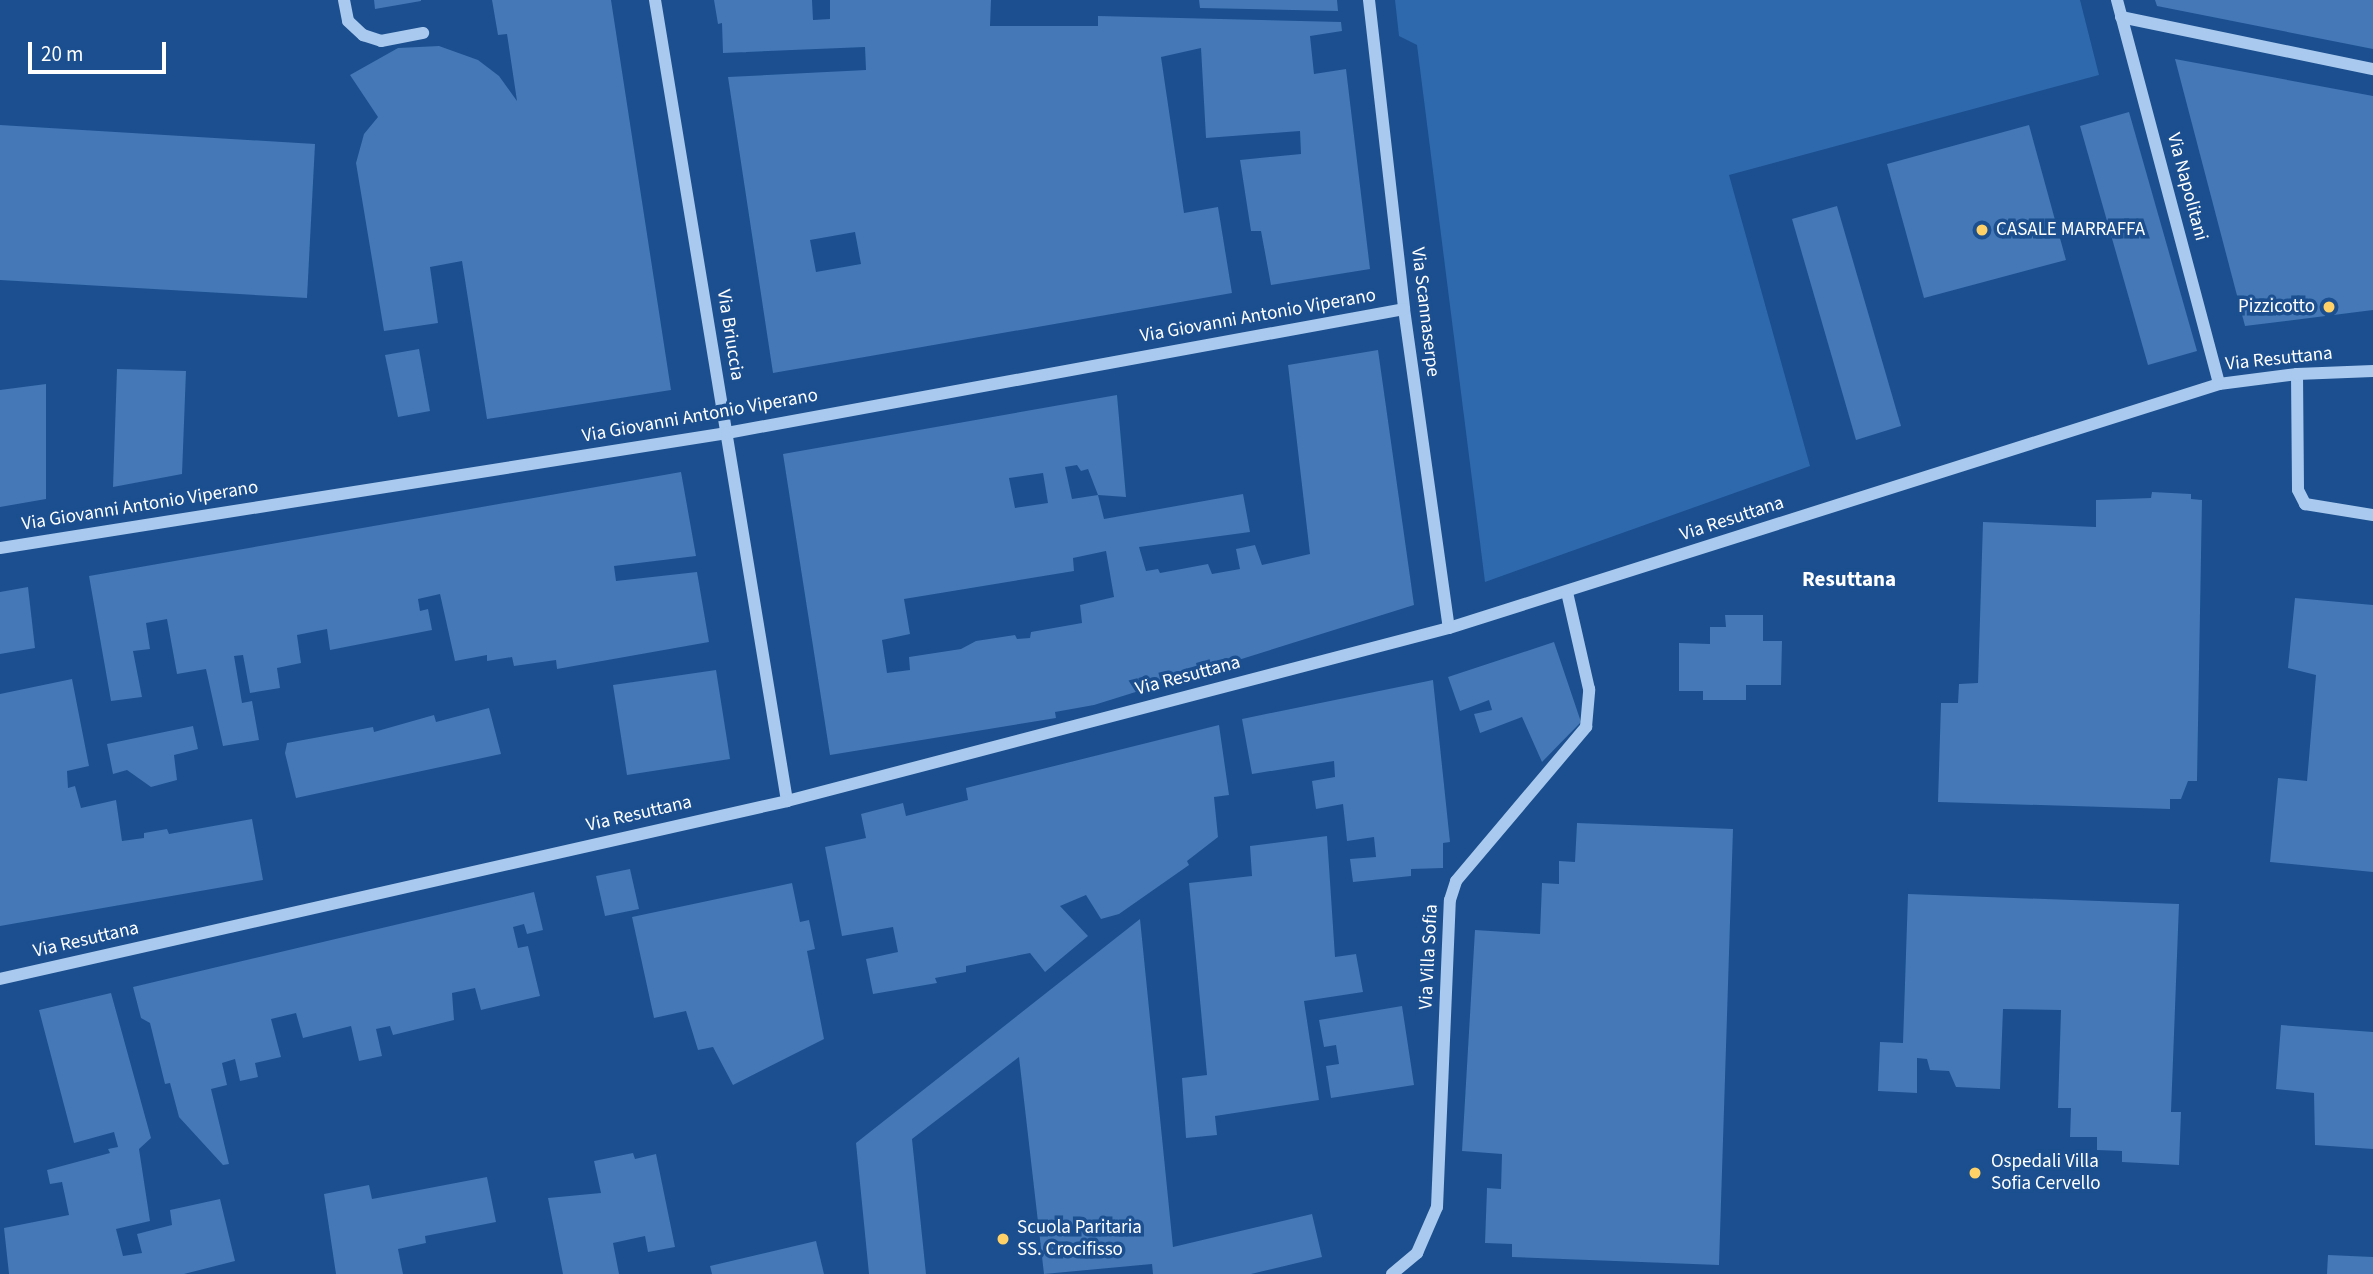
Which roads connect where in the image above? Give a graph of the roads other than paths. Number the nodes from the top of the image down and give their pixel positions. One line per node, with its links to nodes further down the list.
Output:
1 (344, 0): 6 (street)
2 (655, 0): 12 (street, Via Briuccia)
3 (1369, 0): 8 (street, Via Scannaserpe)
4 (2117, 0): 5 (street, Via Napolitani)
5 (2121, 17): 7 (street); 11 (street, Via Napolitani)
6 (423, 33)
7 (2373, 69)
8 (1404, 309): 12 (street, Via Giovanni Antonio Viperano); 16 (street, Via Scannaserpe)
9 (2373, 371): 10 (street, Via Resuttana)
10 (2297, 374): 11 (street, Via Resuttana); 13 (street)
11 (2219, 384): 15 (street, Via Resuttana)
12 (727, 433): 14 (street, Via Giovanni Antonio Viperano); 17 (street, Via Briuccia)
13 (2373, 515)
14 (0, 548)
15 (1567, 592): 16 (street, Via Resuttana); 19 (street, Via Villa Sofia)
16 (1449, 628): 17 (street, Via Resuttana)
17 (787, 801): 18 (street, Via Resuttana)
18 (0, 979)
19 (1392, 1274)

